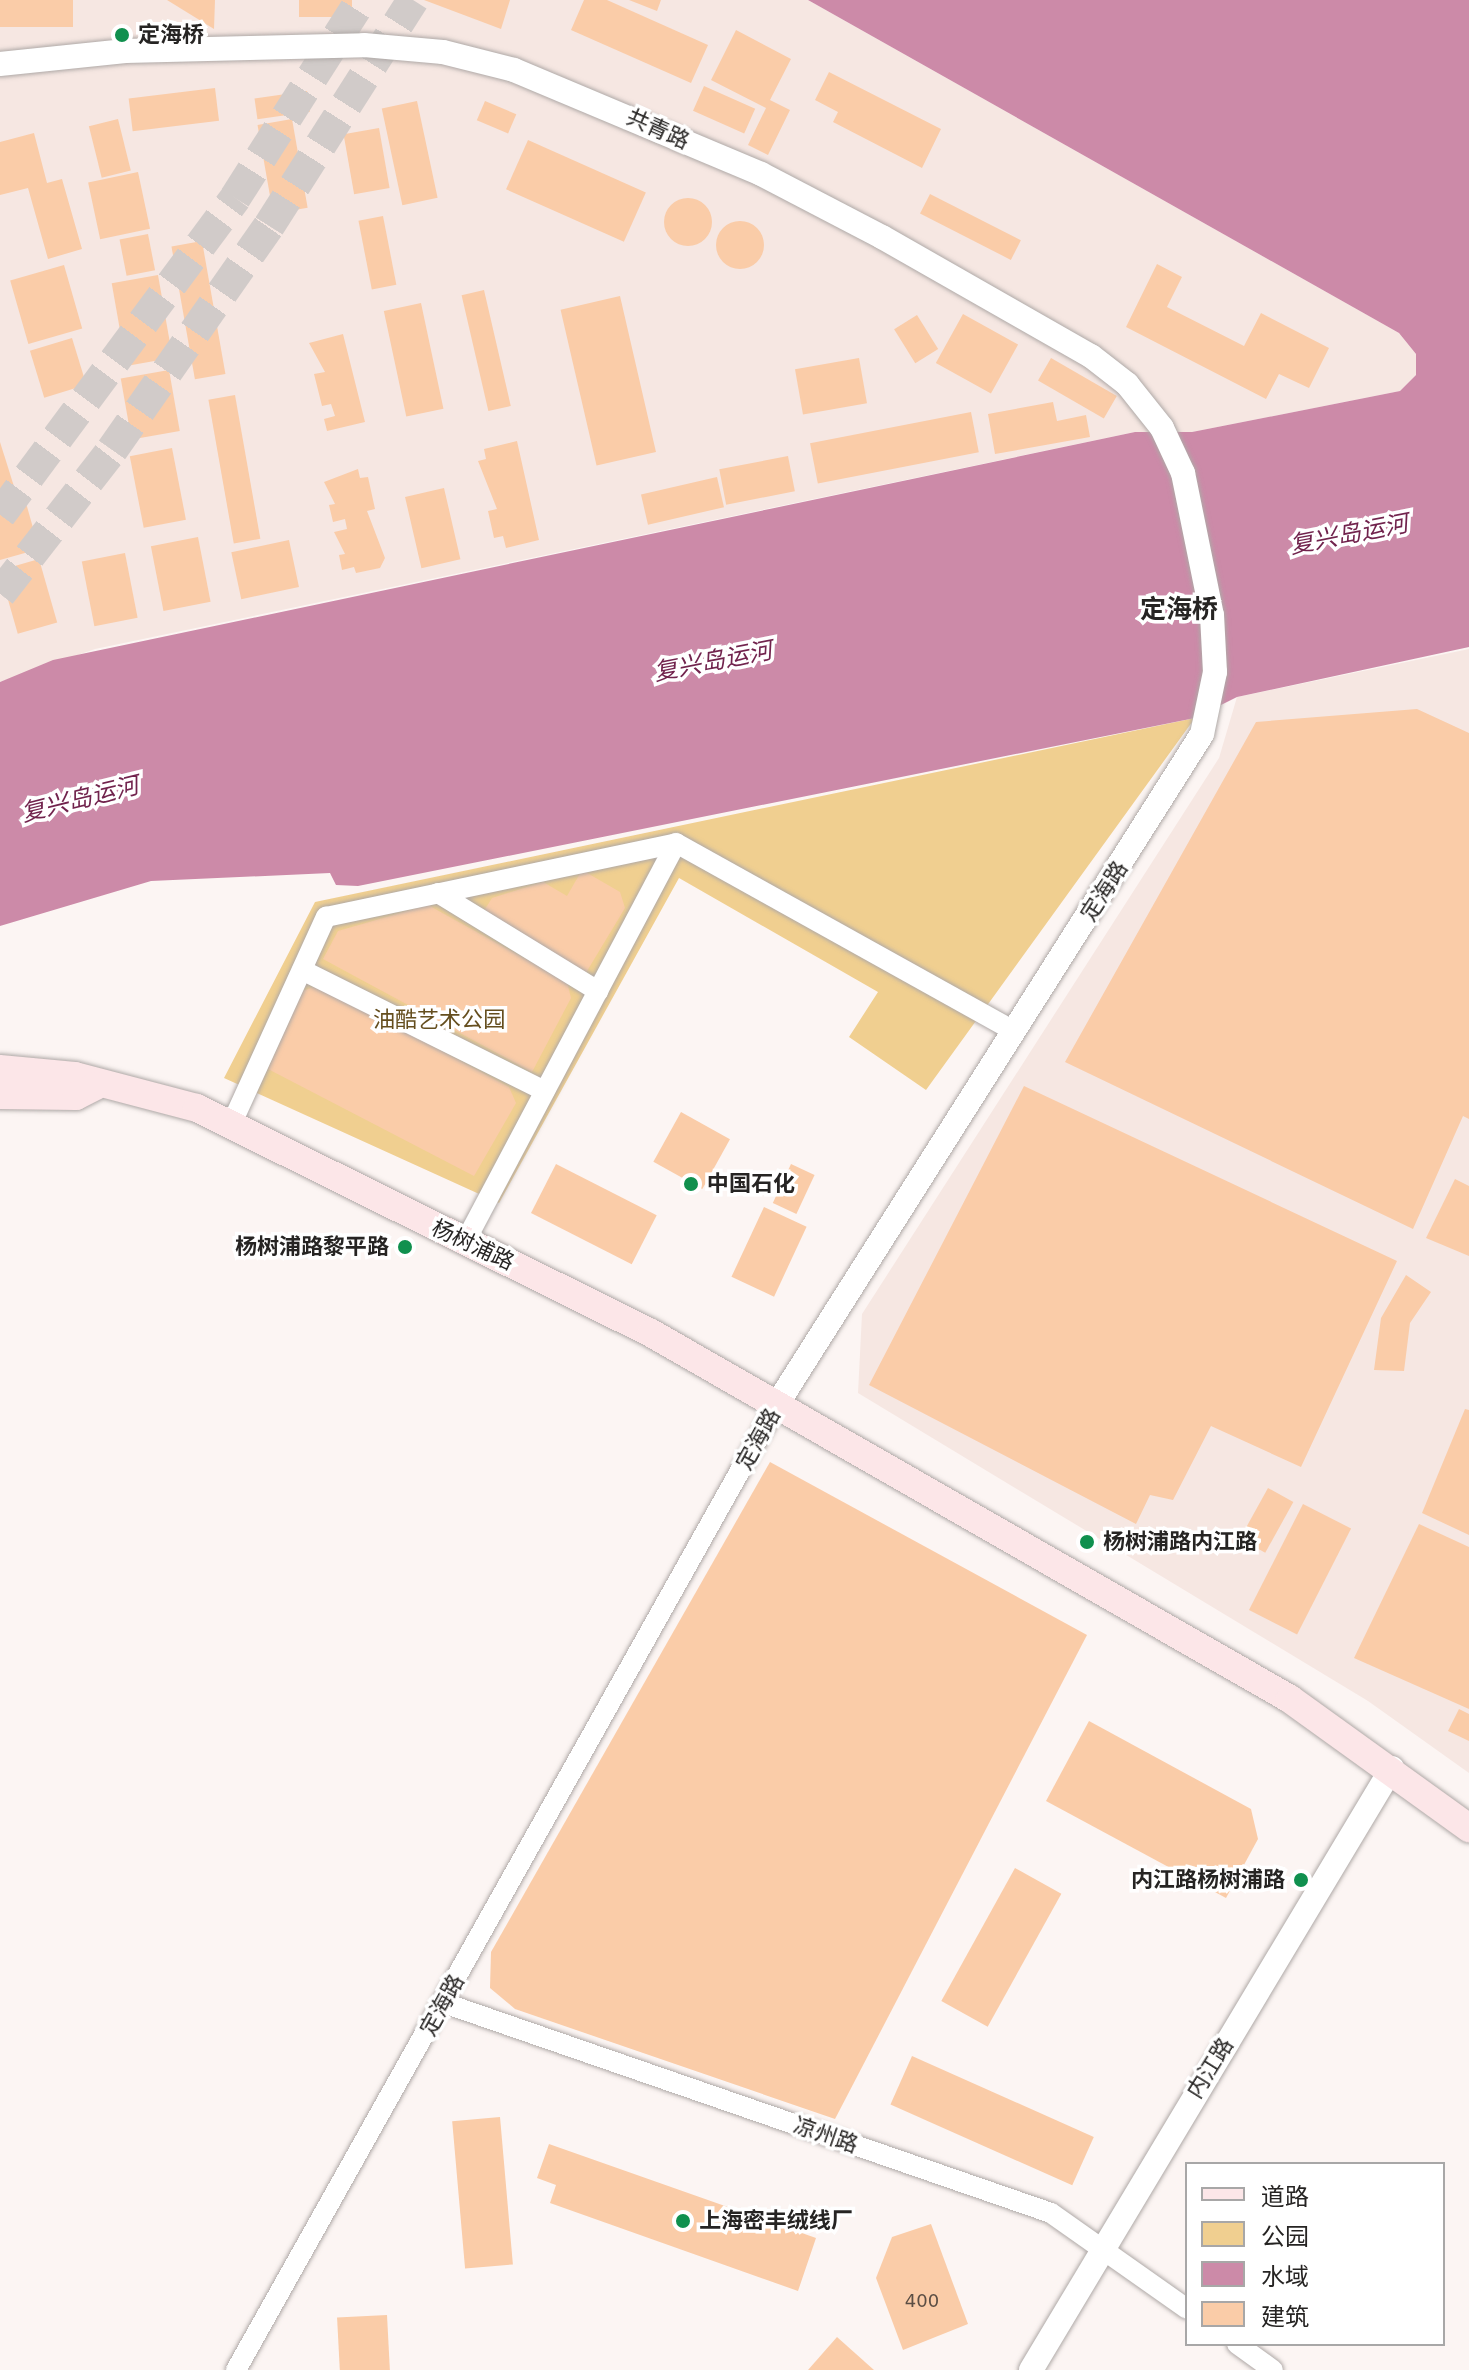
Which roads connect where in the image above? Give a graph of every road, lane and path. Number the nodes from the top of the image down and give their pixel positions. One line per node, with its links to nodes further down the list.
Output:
1 (0, 64): 2 (street, 共青路)
2 (1192, 505): 7 (street, 定海路)
3 (676, 843): 4 (street); 6 (street); 7 (street)
4 (438, 893): 5 (street); 6 (street)
5 (302, 970): 10 (street); 12 (street)
6 (598, 991): 10 (street)
7 (1014, 1031): 14 (street, 定海路)
8 (0, 1069): 9 (main road)
9 (96, 1086): 11 (main road); 12 (main road, 杨树浦路)
10 (545, 1091): 13 (street)
11 (0, 1095)
12 (231, 1125): 13 (main road, 杨树浦路)
13 (465, 1242): 14 (main road, 杨树浦路)
14 (778, 1403): 15 (main road, 杨树浦路); 17 (street, 定海路)
15 (1392, 1768): 16 (main road); 18 (street, 内江路)
16 (1469, 1828)
17 (444, 2003): 18 (street, 凉州路); 21 (street, 定海路)
18 (1100, 2248): 19 (street, 凉州路); 22 (street, 内江路)
19 (1185, 2308)
20 (1240, 2346): 23 (street)
21 (236, 2370)
22 (1031, 2370)
23 (1273, 2370)

